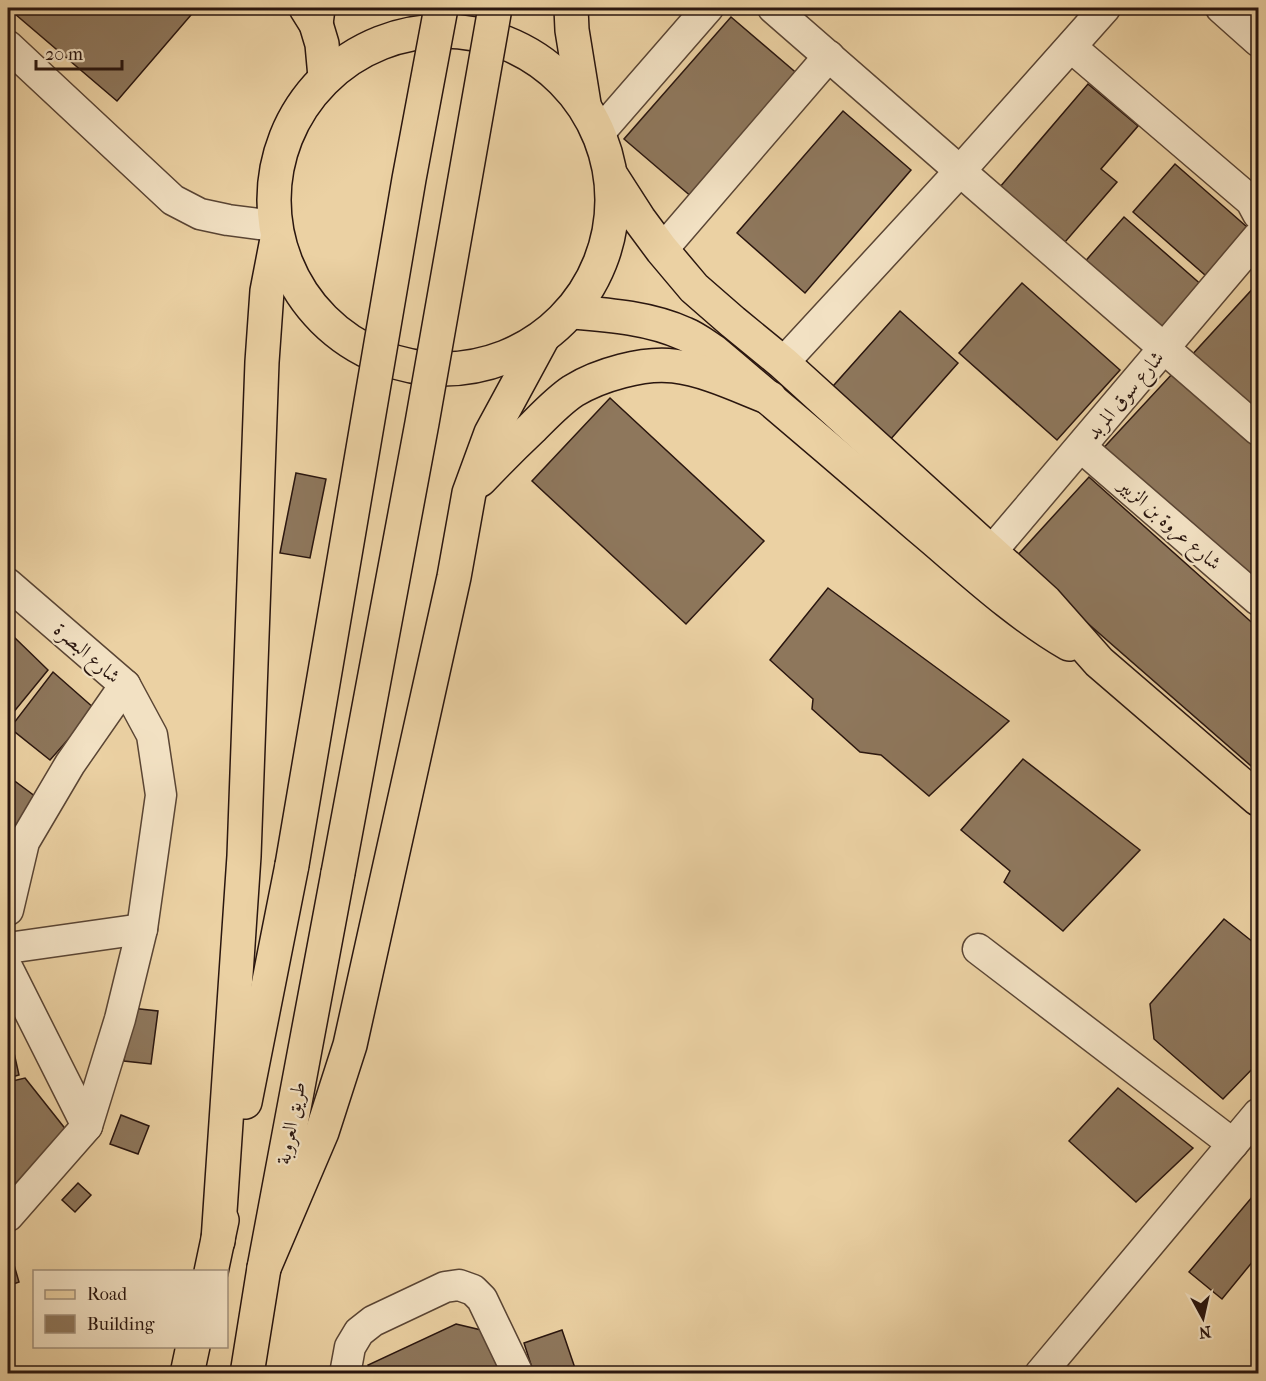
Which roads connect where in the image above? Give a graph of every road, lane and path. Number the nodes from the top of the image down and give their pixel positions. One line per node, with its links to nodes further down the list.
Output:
1 (441, 8): 46 (main road, bridge)
2 (495, 8): 47 (main road, طريق العروبة, bridge)
3 (571, 8): 14 (main road)
4 (708, 8): 15 (street)
5 (773, 8): 12 (street)
6 (1105, 8): 11 (street)
7 (1221, 8): 9 (street)
8 (313, 13): 13 (main road)
9 (1258, 41)
10 (8, 46): 19 (street)
11 (1071, 46): 16 (street); 18 (street)
12 (829, 56): 16 (street); 21 (street)
13 (325, 77): 14 (main road); 19 (main road)
14 (584, 104): 15 (main road)
15 (600, 132): 17 (main road)
16 (960, 171): 24 (street); 25 (street)
17 (612, 177): 21 (main road); 22 (main road)
18 (1258, 214)
19 (276, 233): 23 (main road); 46 (main road)
20 (1258, 237): 24 (street, شارع سوق المربد)
21 (662, 250): 25 (main road)
22 (572, 312): 23 (main road); 26 (main road)
23 (542, 339): 29 (main road)
24 (1164, 349): 27 (street); 28 (street, شارع سوق المربد)
25 (783, 363): 30 (main road)
26 (770, 398): 29 (main road); 33 (main road)
27 (1258, 430)
28 (1081, 447): 30 (street, شارع سوق المربد); 32 (street, شارع عروة بن الزبير)
29 (470, 493): 47 (main road)
30 (991, 552): 33 (main road)
31 (8, 584): 34 (street, شارع البصرة)
32 (1258, 600)
33 (1099, 662): 35 (main road)
34 (125, 685): 36 (street); 38 (street, شارع البصرة)
35 (1258, 799)
36 (16, 840): 37 (street)
37 (8, 910)
38 (142, 928): 39 (street); 43 (street, شارع البصرة)
39 (8, 948)
40 (978, 949): 44 (street)
41 (8, 969): 43 (street)
42 (1258, 1114): 44 (street)
43 (87, 1126): 45 (street)
44 (1233, 1144): 53 (street)
45 (8, 1215)
46 (214, 1256)
47 (264, 1268): 50 (main road, طريق العروبة)
48 (193, 1348): 49 (main road)
49 (187, 1374)
50 (247, 1374)
51 (345, 1374): 52 (street)
52 (518, 1374)
53 (1040, 1374)

